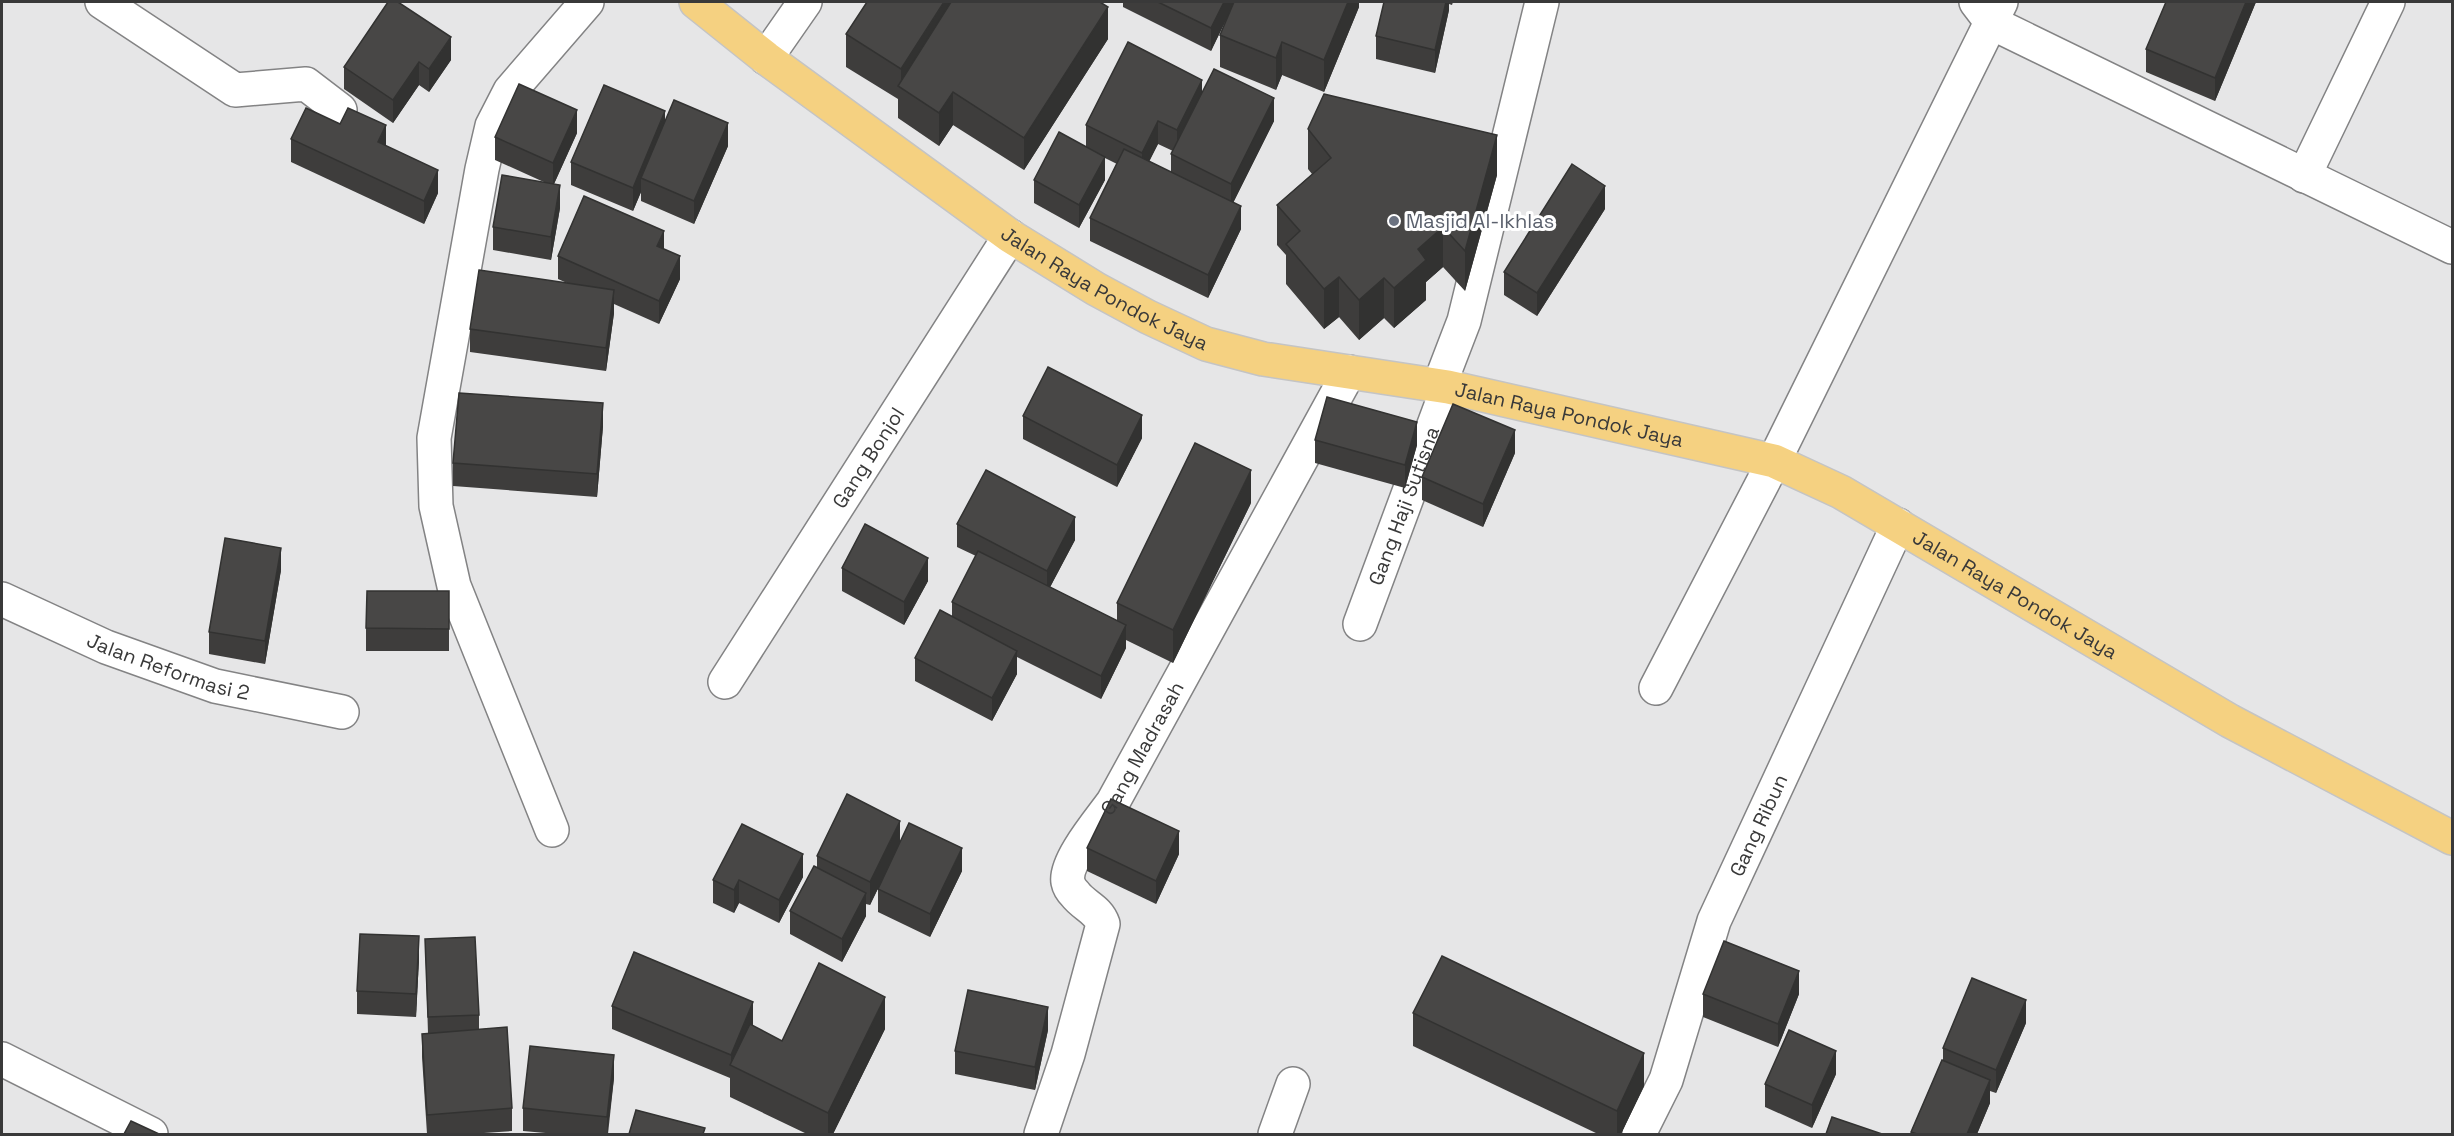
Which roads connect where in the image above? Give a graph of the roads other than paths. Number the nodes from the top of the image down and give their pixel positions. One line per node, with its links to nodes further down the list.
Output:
1 (102, 2): 9 (street)
2 (587, 2): 22 (street)
3 (696, 2): 8 (main road, Jalan Raya Pondok Jaya)
4 (805, 2): 8 (street)
5 (1542, 2): 14 (street, Gang Haji Sutisna)
6 (2388, 2): 10 (street)
7 (1990, 9): 10 (street); 15 (street)
8 (766, 58): 11 (main road, Jalan Raya Pondok Jaya)
9 (340, 110)
10 (2304, 176): 12 (street)
11 (1010, 236): 13 (main road, Jalan Raya Pondok Jaya); 19 (street, Gang Bonjol)
12 (2452, 247)
13 (1349, 372): 14 (main road, Jalan Raya Pondok Jaya); 27 (street, Gang Madrasah)
14 (1444, 386): 15 (main road, Jalan Raya Pondok Jaya); 18 (street, Gang Haji Sutisna)
15 (1774, 461): 16 (main road, Jalan Raya Pondok Jaya); 20 (street)
16 (1898, 525): 23 (main road, Jalan Raya Pondok Jaya); 29 (street, Gang Ribun)
17 (2, 598): 21 (street, Jalan Reformasi 2)
18 (1360, 624)
19 (725, 682)
20 (1656, 688)
21 (342, 712)
22 (552, 830)
23 (2452, 838)
24 (2, 1059): 26 (street)
25 (1293, 1084): 28 (street)
26 (151, 1134)
27 (1041, 1134)
28 (1275, 1134)
29 (1640, 1134)

